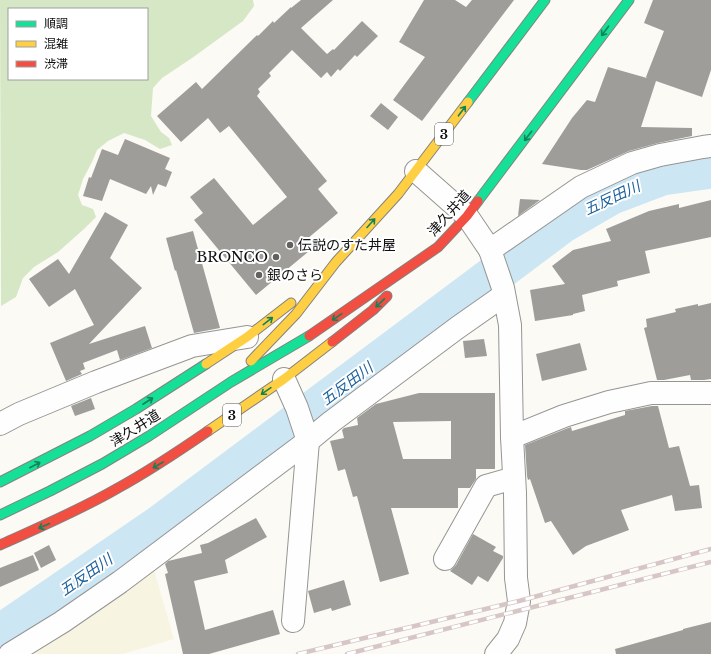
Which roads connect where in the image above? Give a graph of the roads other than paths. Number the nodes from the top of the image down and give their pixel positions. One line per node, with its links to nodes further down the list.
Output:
1 (545, 0): 4 (main road, 津久井道 / 3, one-way to 1)
2 (629, 0): 5 (main road, 津久井道 / 3, one-way to 5)
3 (711, 146): 7 (street)
4 (416, 171): 5 (street); 8 (main road, 津久井道 / 3, one-way to 4)
5 (467, 216): 6 (main road, 津久井道 / 3); 7 (street)
6 (438, 247): 11 (main road, 3, one-way to 11); 12 (main road, 津久井道 / 3, one-way to 12)
7 (492, 255): 9 (street)
8 (336, 262): 10 (main road, 3, one-way to 8); 12 (main road, 津久井道 / 3)
9 (504, 291): 15 (street); 16 (street)
10 (247, 337): 14 (street); 18 (main road, 3, one-way to 10)
11 (284, 379): 15 (street); 20 (main road, 3, one-way to 20)
12 (231, 382): 19 (main road, 津久井道 / 3)
13 (711, 393): 16 (street)
14 (0, 424)
15 (307, 437): 22 (street); 23 (street)
16 (512, 437): 17 (street)
17 (514, 478): 21 (street); 24 (street)
18 (0, 482)
19 (0, 515)
20 (0, 545)
21 (445, 559)
22 (293, 621)
23 (10, 654)
24 (496, 654)

